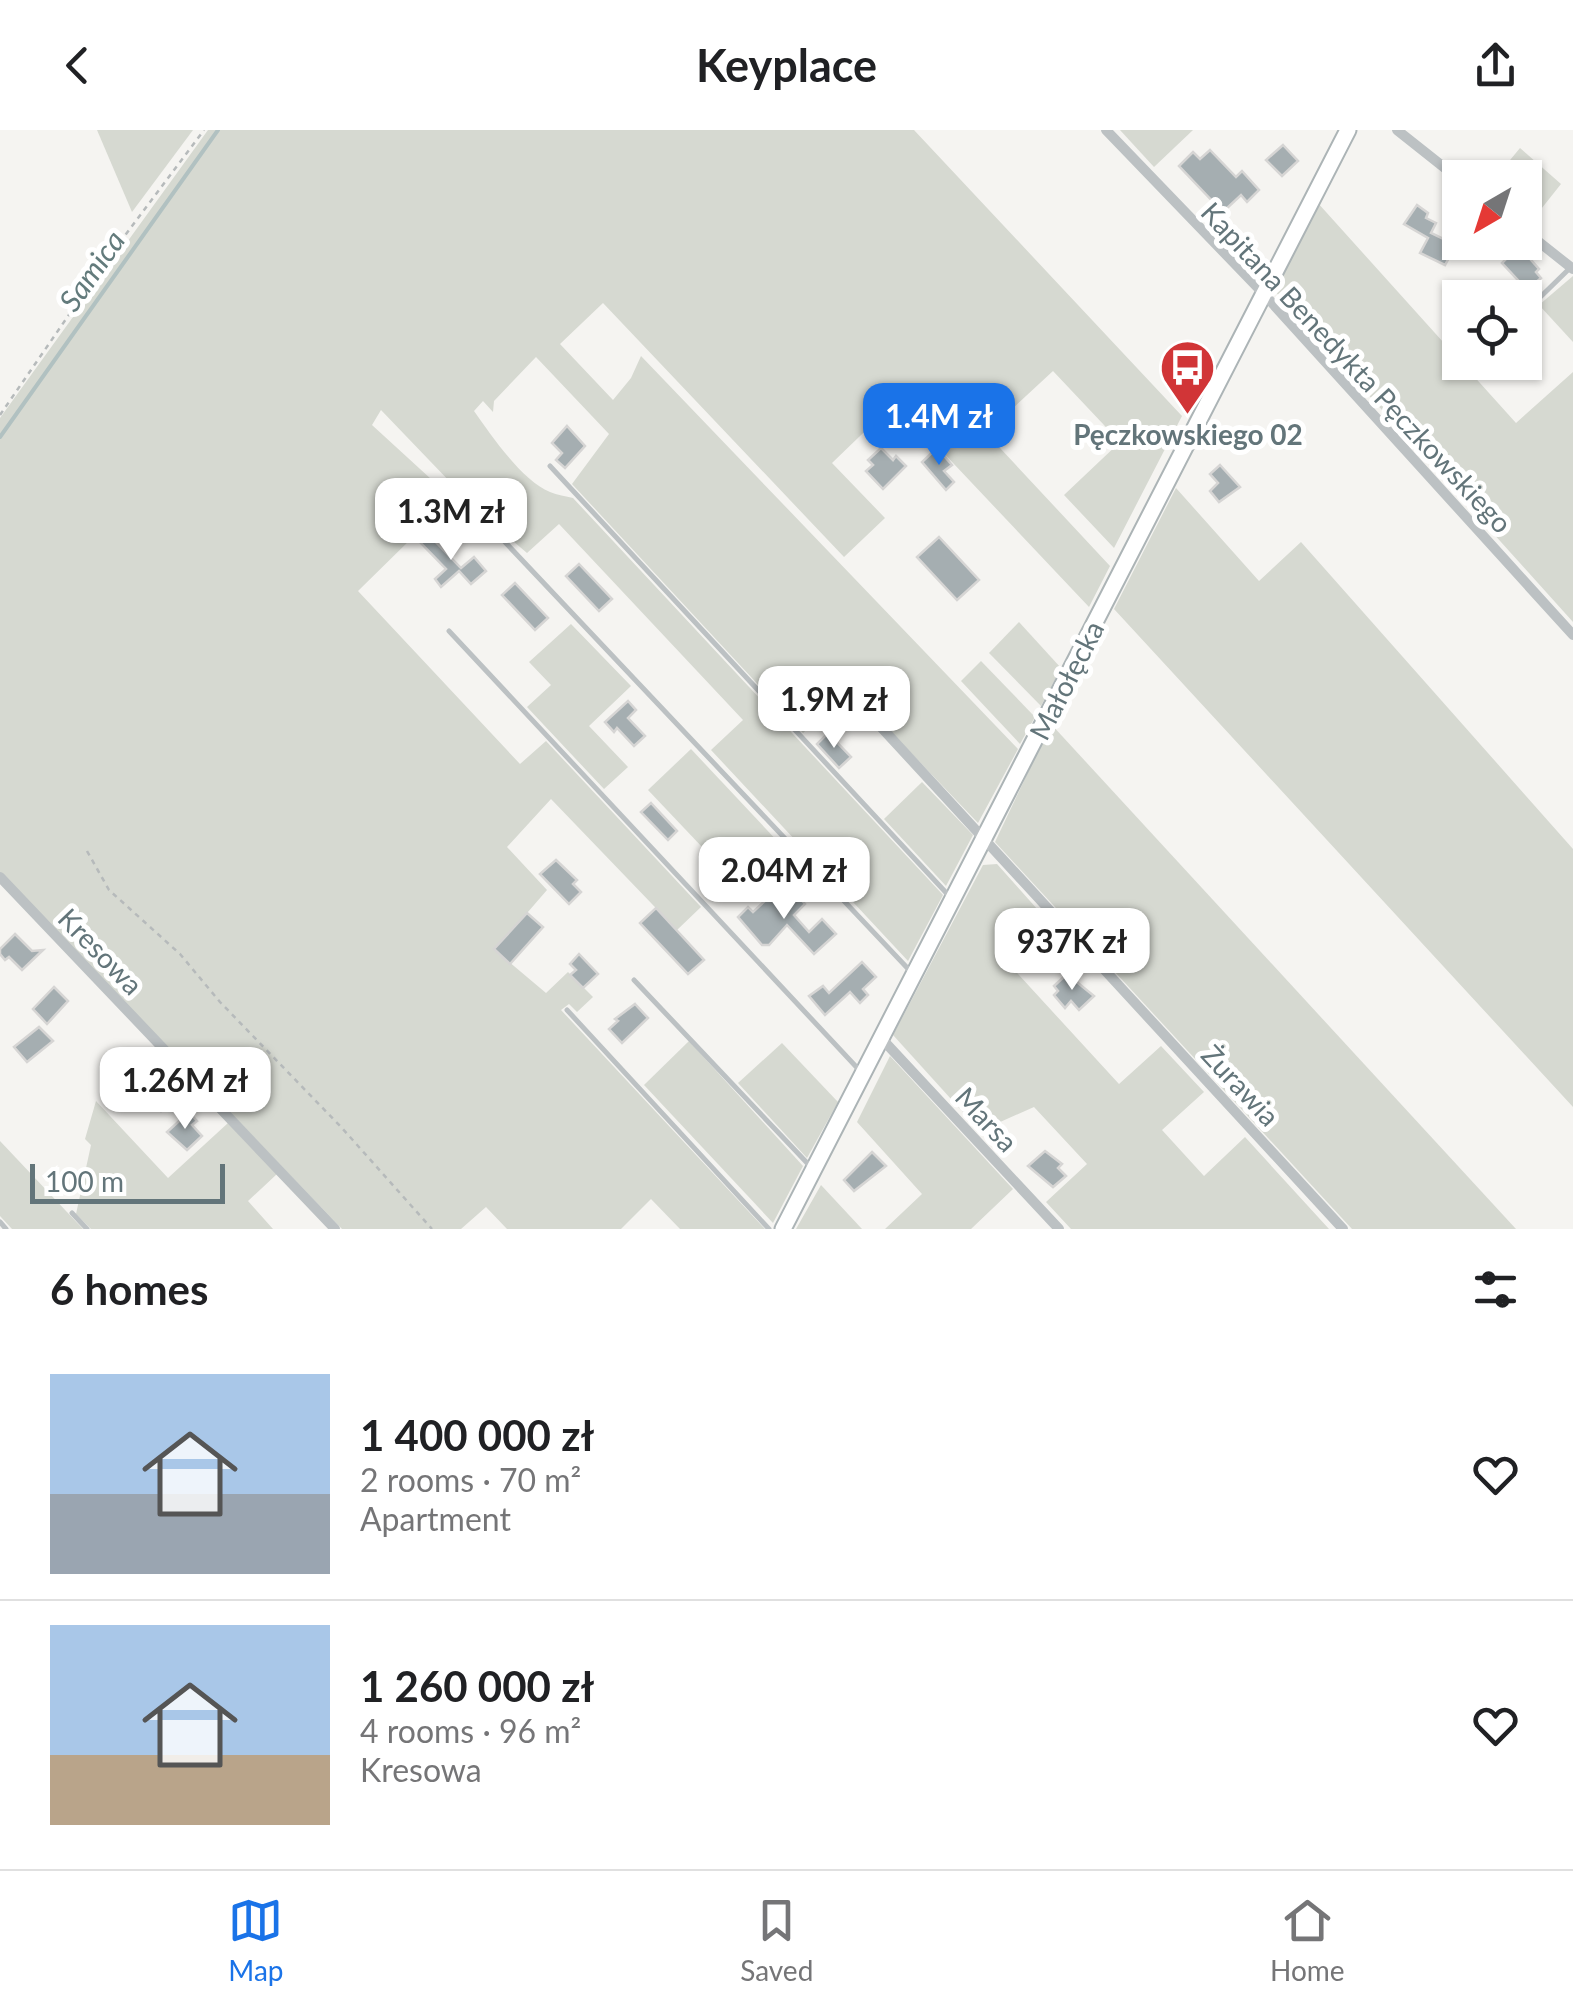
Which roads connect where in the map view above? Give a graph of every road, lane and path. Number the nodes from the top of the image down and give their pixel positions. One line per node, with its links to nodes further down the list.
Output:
1 (204, 130): 10 (path)
2 (1106, 130): 8 (street, Kapitana Benedykta Pęczkowskiego)
3 (1348, 130): 8 (street, Małołęcka)
4 (1398, 130): 5 (street)
5 (1442, 165)
6 (1542, 244): 7 (street)
7 (1572, 268): 9 (lane)
8 (1263, 293): 14 (street, Kapitana Benedykta Pęczkowskiego); 16 (street, Małołęcka)
9 (1542, 296)
10 (0, 415)
11 (550, 466): 19 (lane)
12 (504, 541): 20 (lane)
13 (449, 631): 24 (lane)
14 (1573, 636)
15 (869, 714): 16 (street, Żurawia)
16 (985, 839): 19 (street, Małołęcka); 35 (street, Żurawia)
17 (88, 852): 31 (path)
18 (0, 878): 30 (street, Kresowa)
19 (953, 900): 20 (street, Małołęcka)
20 (915, 976): 23 (street, Małołęcka)
21 (634, 980): 25 (lane)
22 (566, 1010): 32 (lane)
23 (882, 1039): 24 (street, Małołęcka); 34 (street, Marsa)
24 (864, 1075): 25 (street, Małołęcka)
25 (814, 1170): 33 (street, Małołęcka)
26 (72, 1213): 29 (lane)
27 (0, 1222): 28 (lane)
28 (6, 1229)
29 (87, 1229)
30 (335, 1229)
31 (432, 1229)
32 (769, 1229)
33 (783, 1229)
34 (1059, 1229)
35 (1342, 1229)

